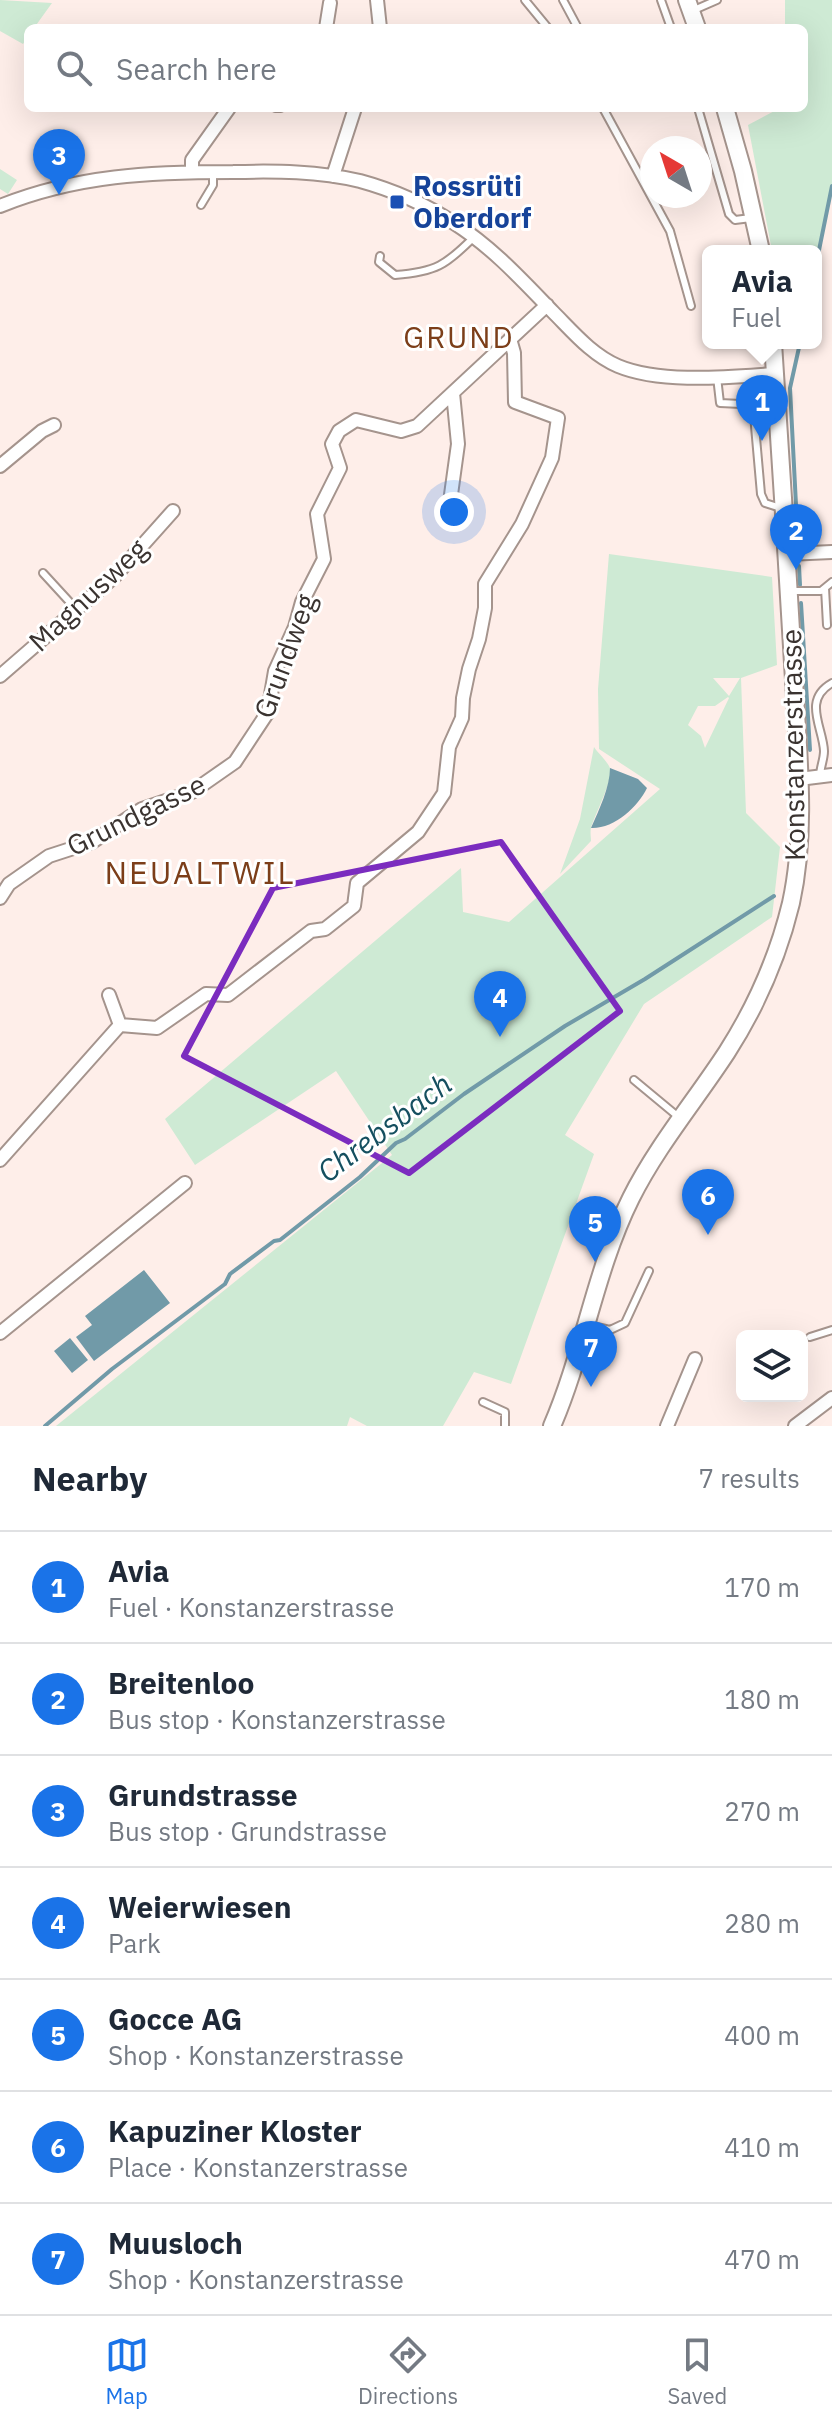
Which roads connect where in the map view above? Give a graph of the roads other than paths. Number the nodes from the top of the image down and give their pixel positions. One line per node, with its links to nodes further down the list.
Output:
1 (377, 0): 9 (street)
2 (525, 0): 10 (lane)
3 (563, 0): 11 (lane)
4 (661, 0): 12 (lane)
5 (717, 0): 7 (lane)
6 (330, 3): 8 (street)
7 (688, 5): 13 (main road)
8 (327, 24)
9 (380, 24)
10 (545, 24)
11 (576, 24)
12 (670, 24)
13 (695, 24)
14 (226, 112): 19 (street)
15 (354, 112): 21 (street)
16 (605, 112): 29 (lane)
17 (699, 112): 24 (lane)
18 (726, 112): 24 (main road)
19 (192, 172): 20 (street); 23 (street)
20 (213, 172): 21 (street); 22 (lane)
21 (333, 176): 25 (street)
22 (201, 205)
23 (0, 206)
24 (754, 217): 26 (main road)
25 (474, 237): 27 (lane); 28 (street)
26 (760, 245)
27 (380, 256)
28 (547, 305): 30 (street, Grundweg); 33 (street)
29 (691, 306)
30 (510, 339): 34 (street, Grundweg); 56 (street)
31 (773, 349): 32 (main road, Konstanzerstrasse)
32 (775, 374): 33 (street); 38 (main road, Konstanzerstrasse)
33 (717, 377): 38 (lane)
34 (453, 393): 37 (street); 51 (street, Grundweg)
35 (54, 425): 36 (street)
36 (0, 466)
37 (449, 509)
38 (785, 509): 41 (main road, Konstanzerstrasse)
39 (173, 511): 46 (street, Magnusweg)
40 (832, 552): 41 (street)
41 (787, 554): 45 (main road, Konstanzerstrasse)
42 (43, 573): 46 (lane)
43 (832, 582): 44 (lane)
44 (825, 588): 45 (lane); 47 (lane)
45 (789, 591): 53 (main road, Konstanzerstrasse)
46 (78, 610): 49 (street, Magnusweg)
47 (830, 610): 48 (lane)
48 (827, 625)
49 (0, 676)
50 (832, 683): 52 (lane)
51 (235, 762): 54 (street, Grundgasse)
52 (826, 776): 53 (street)
53 (799, 779): 58 (main road, Konstanzerstrasse)
54 (0, 898)
55 (109, 995): 56 (street)
56 (120, 1025): 59 (street)
57 (634, 1080): 58 (lane)
58 (681, 1119): 62 (main road, Konstanzerstrasse)
59 (0, 1160)
60 (185, 1183): 64 (street)
61 (649, 1271): 62 (lane)
62 (588, 1325): 70 (main road, Konstanzerstrasse)
63 (832, 1330): 65 (lane)
64 (0, 1333)
65 (810, 1337)
66 (695, 1359): 71 (street)
67 (832, 1398): 72 (street)
68 (483, 1402): 69 (lane)
69 (505, 1426)
70 (552, 1426)
71 (667, 1426)
72 (795, 1426)

